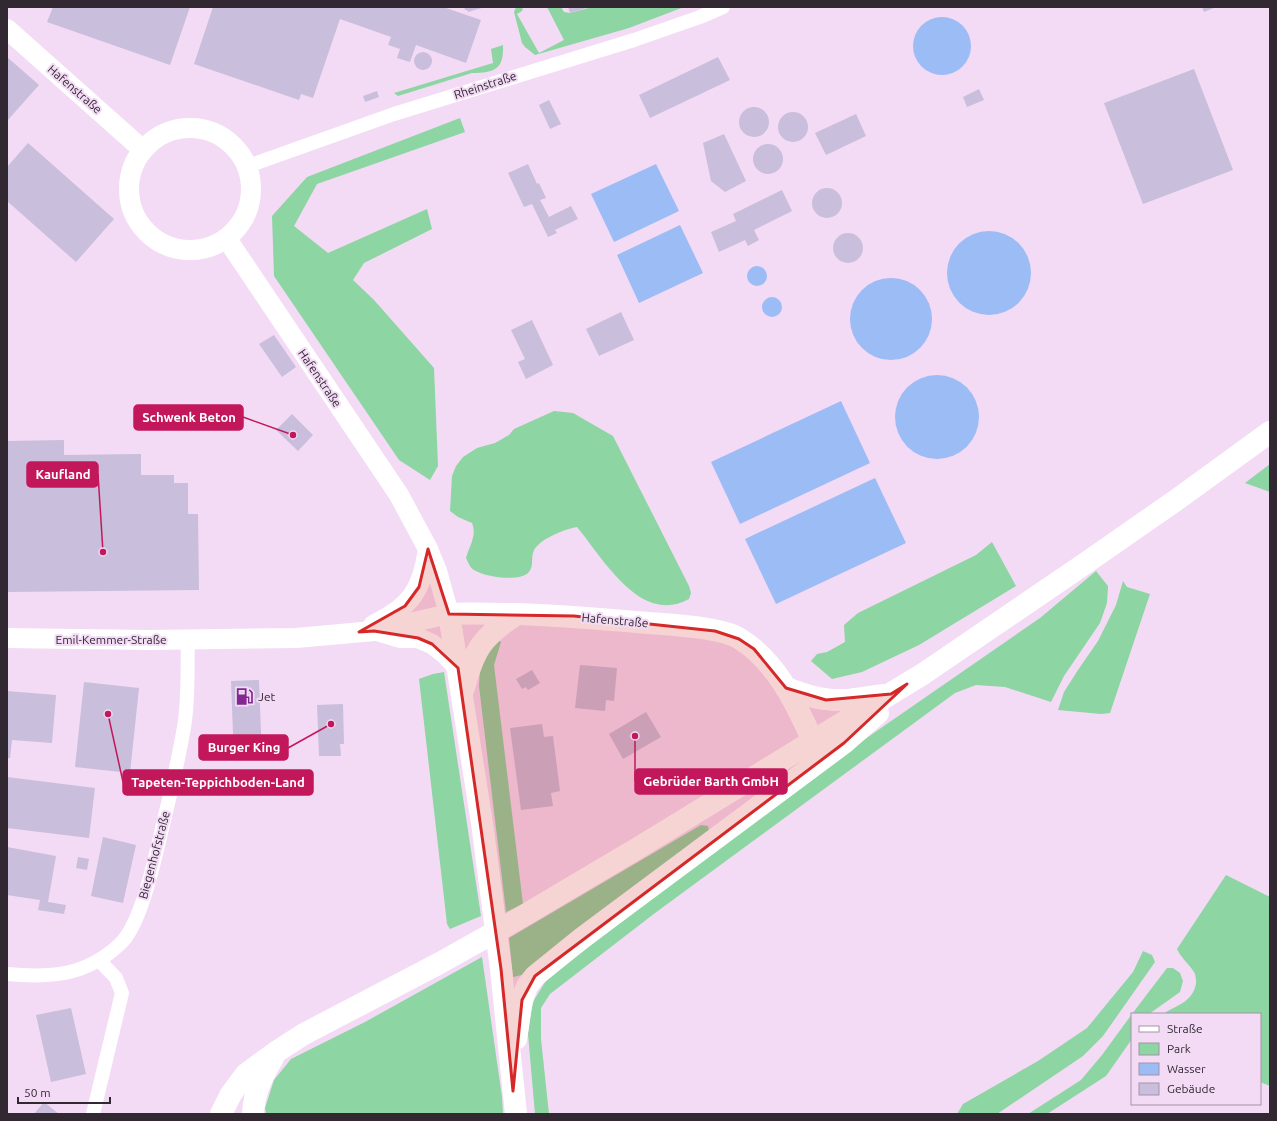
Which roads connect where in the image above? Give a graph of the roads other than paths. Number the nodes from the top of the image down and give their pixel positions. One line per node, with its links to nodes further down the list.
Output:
1 (723, 7): 4 (street, Rheinstraße)
2 (7, 29): 3 (street, Hafenstraße)
3 (143, 150): 4 (street); 5 (street)
4 (248, 166): 5 (street)
5 (227, 239): 7 (street, Hafenstraße)
6 (1270, 432): 15 (main road)
7 (428, 549): 8 (street, Hafenstraße); 10 (street)
8 (449, 614): 9 (main road, Hafenstraße); 10 (street); 13 (main road)
9 (517, 614): 14 (main road, Hafenstraße); 16 (main road)
10 (366, 632): 12 (street, Emil-Kemmer-Straße); 13 (street)
11 (7, 638): 12 (street, Emil-Kemmer-Straße)
12 (188, 639): 18 (street, Biegenhofstraße)
13 (458, 668): 16 (main road)
14 (786, 688): 15 (main road); 17 (main road, Hafenstraße)
15 (899, 689): 17 (main road); 21 (main road)
16 (462, 695): 21 (main road)
17 (813, 741): 20 (main road)
18 (99, 960): 19 (street, Biegenhofstraße); 22 (street)
19 (7, 974)
20 (276, 1052): 23 (main road); 24 (main road)
21 (513, 1091): 25 (main road)
22 (93, 1114)
23 (221, 1114)
24 (253, 1114)
25 (515, 1114)

